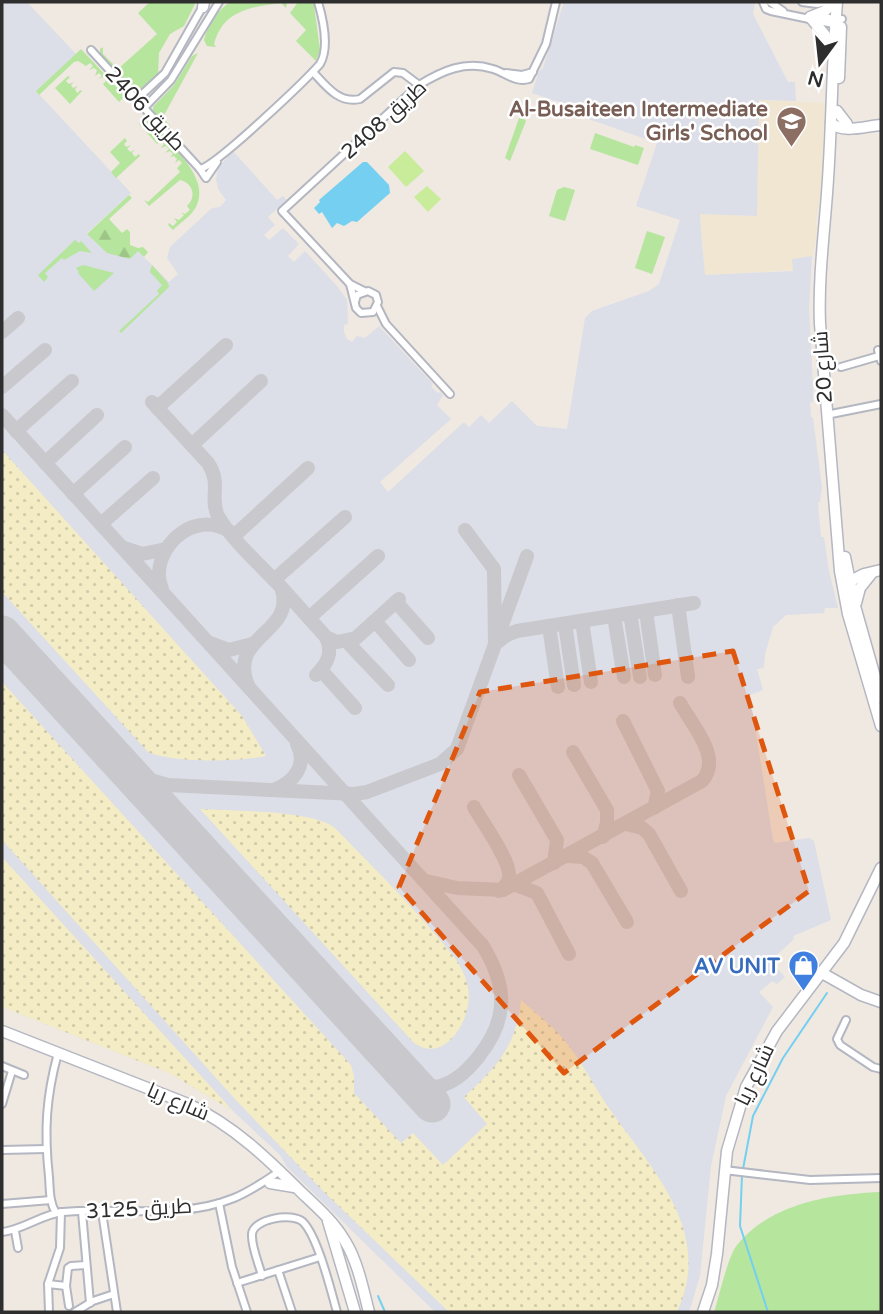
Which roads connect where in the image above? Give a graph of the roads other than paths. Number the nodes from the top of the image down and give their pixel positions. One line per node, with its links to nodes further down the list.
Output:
1 (219, 2): 15 (street)
2 (318, 2): 10 (street)
3 (324, 2): 10 (street)
4 (556, 2): 19 (street, طريق 2408)
5 (763, 2): 12 (street)
6 (771, 2): 12 (street)
7 (803, 2): 8 (street)
8 (826, 2)
9 (204, 4): 14 (street)
10 (320, 12): 18 (street)
11 (838, 12): 13 (street); 13 (main road); 16 (main road, شارع 20); 23 (main road, شارع 20)
12 (788, 14): 13 (street)
13 (810, 18): 16 (main road)
14 (187, 37): 15 (street); 20 (street)
15 (193, 44): 21 (street)
16 (833, 48): 23 (main road, شارع 20)
17 (91, 50): 20 (street, طريق 2406)
18 (313, 72): 19 (street); 24 (street, طريق 2406)
19 (419, 85): 26 (street, طريق 2408)
20 (136, 100): 21 (street, طريق 2406)
21 (144, 108): 25 (street, طريق 2406)
22 (881, 125): 23 (main road)
23 (838, 126): 36 (main road, شارع 20); 36 (main road, شارع 20)
24 (228, 150): 25 (street, طريق 2406); 25 (street, طريق 2406)
25 (200, 169)
26 (349, 284): 27 (street); 28 (street)
27 (364, 291): 28 (street); 29 (street)
28 (355, 302): 30 (street)
29 (377, 306): 30 (street); 31 (street)
30 (366, 314): 31 (street)
31 (386, 324): 34 (street)
32 (879, 355): 33 (street)
33 (841, 367)
34 (450, 394)
35 (881, 404): 36 (street)
36 (828, 415): 37 (main road, شارع 20)
37 (837, 506): 38 (main road, شارع 20); 40 (main road, شارع 20)
38 (845, 561): 39 (main road); 40 (main road, شارع 20)
39 (877, 572): 40 (main road); 41 (main road)
40 (846, 584): 41 (main road, شارع 20); 43 (main road, شارع 20)
41 (855, 606): 42 (main road, شارع 20)
42 (881, 698)
43 (881, 726)
44 (881, 868): 45 (main road, شارع ريا)
45 (825, 969): 46 (main road); 58 (main road, شارع ريا)
46 (881, 1002)
47 (846, 1020): 51 (street)
48 (2, 1031): 49 (main road, شارع ريا)
49 (58, 1053): 55 (street); 57 (main road, شارع ريا)
50 (2, 1066): 52 (street)
51 (881, 1069)
52 (12, 1071): 53 (street); 54 (street)
53 (24, 1075)
54 (2, 1104)
55 (46, 1149): 56 (street); 63 (street)
56 (2, 1150)
57 (268, 1160): 59 (main road, شارع ريا); 61 (main road)
58 (724, 1170): 60 (street); 92 (main road, شارع ريا)
59 (282, 1173): 61 (street, طريق 3125); 62 (main road, شارع ريا)
60 (881, 1178)
61 (266, 1182): 62 (main road); 64 (street, طريق 3125)
62 (297, 1188): 69 (main road, شارع ريا)
63 (51, 1200): 65 (street); 68 (street)
64 (219, 1203): 67 (street, طريق 3125); 77 (street)
65 (2, 1204)
66 (82, 1212): 67 (street, طريق 3125); 68 (street, طريق 3125); 74 (street)
67 (102, 1212): 80 (street)
68 (58, 1213): 70 (street, طريق 3125); 78 (street)
69 (327, 1217): 90 (main road); 91 (main road, شارع ريا)
70 (15, 1231): 71 (street, طريق 3125); 72 (street)
71 (2, 1232)
72 (18, 1248)
73 (320, 1256): 75 (street); 76 (street); 89 (street)
74 (86, 1265): 79 (street); 81 (street)
75 (278, 1270): 76 (street); 88 (street)
76 (262, 1276): 77 (street)
77 (237, 1283): 87 (street)
78 (48, 1284): 79 (street); 83 (street)
79 (66, 1286): 82 (street)
80 (114, 1294): 81 (street); 86 (street)
81 (90, 1303): 85 (street)
82 (69, 1306)
83 (49, 1312): 84 (street)
84 (55, 1312)
85 (75, 1312)
86 (117, 1312)
87 (247, 1312)
88 (292, 1312)
89 (337, 1312)
90 (355, 1312)
91 (369, 1312)
92 (703, 1312)

